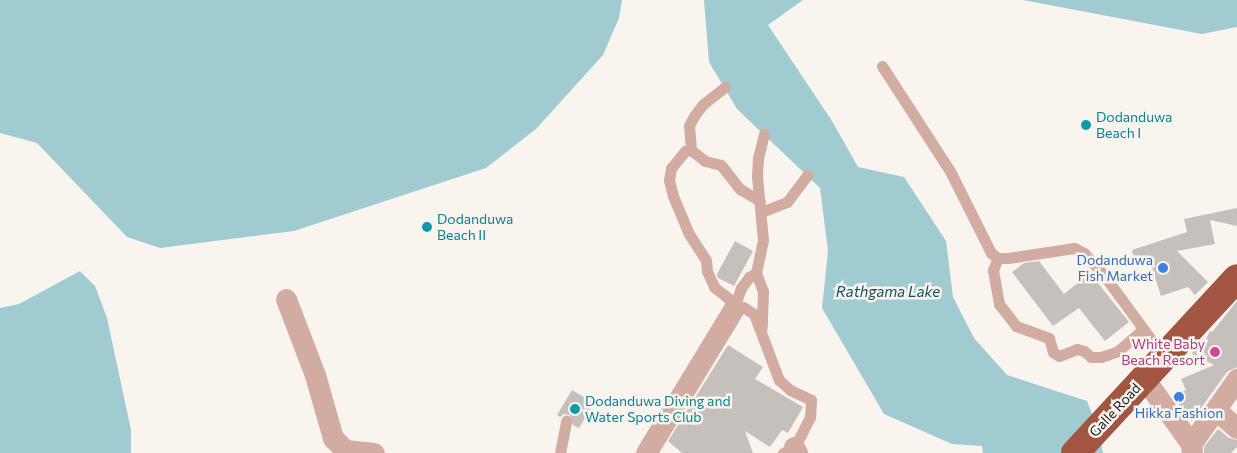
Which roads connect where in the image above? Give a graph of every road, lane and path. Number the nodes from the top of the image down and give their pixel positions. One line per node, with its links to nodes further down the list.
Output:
1 (882, 66): 8 (lane)
2 (724, 87): 4 (lane)
3 (764, 134): 6 (lane)
4 (691, 150): 6 (lane); 12 (lane)
5 (807, 176): 7 (lane)
6 (760, 201): 7 (lane)
7 (762, 212): 9 (lane)
8 (998, 258): 14 (lane); 14 (lane)
9 (756, 273): 12 (lane); 13 (lane)
10 (1234, 288): 15 (highway, Galle Road)
11 (286, 299): 23 (street)
12 (734, 308): 13 (lane); 25 (street)
13 (761, 329): 22 (lane)
14 (1143, 329): 15 (lane)
15 (1164, 357): 16 (highway, Galle Road)
16 (1144, 378): 21 (street); 26 (highway, Galle Road)
17 (1237, 379): 18 (street)
18 (1216, 410): 20 (street); 21 (street)
19 (566, 421): 24 (lane)
20 (1237, 428)
21 (1191, 449)
22 (791, 451)
23 (374, 453)
24 (560, 453)
25 (646, 453)
26 (1075, 453)

